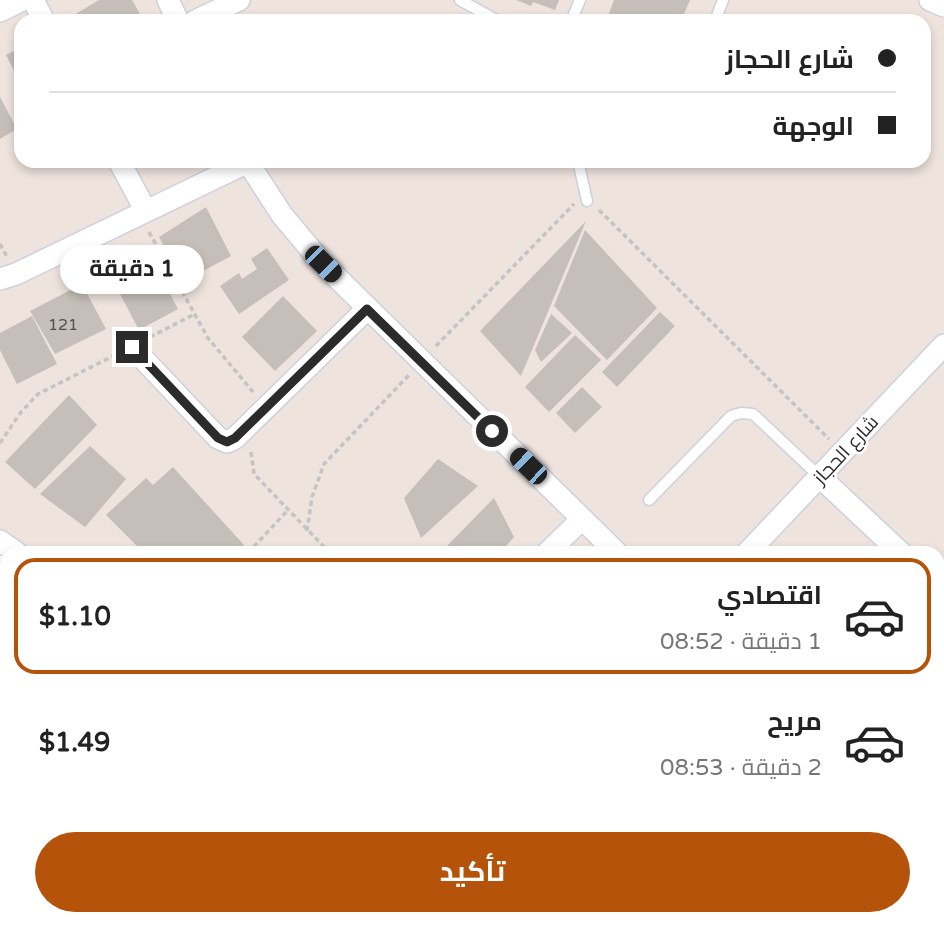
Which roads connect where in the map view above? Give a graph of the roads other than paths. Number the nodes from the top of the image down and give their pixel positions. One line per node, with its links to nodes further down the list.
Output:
1 (22, 0): 6 (street)
2 (239, 0): 7 (street)
3 (460, 0): 8 (lane)
4 (930, 0): 5 (street)
5 (944, 6)
6 (0, 11)
7 (210, 14)
8 (485, 14)
9 (122, 168): 14 (street)
10 (235, 168): 14 (street)
11 (251, 168): 16 (street)
12 (580, 168): 13 (lane)
13 (587, 201)
14 (143, 213): 15 (street)
15 (0, 279)
16 (367, 309): 18 (street); 21 (street)
17 (944, 345): 19 (street, شارع الحجاز)
18 (132, 347)
19 (820, 477): 20 (lane); 24 (street, شارع الحجاز); 25 (street)
20 (649, 500)
21 (582, 519): 22 (street); 23 (street)
22 (554, 546)
23 (610, 546)
24 (754, 546)
25 (894, 546)

